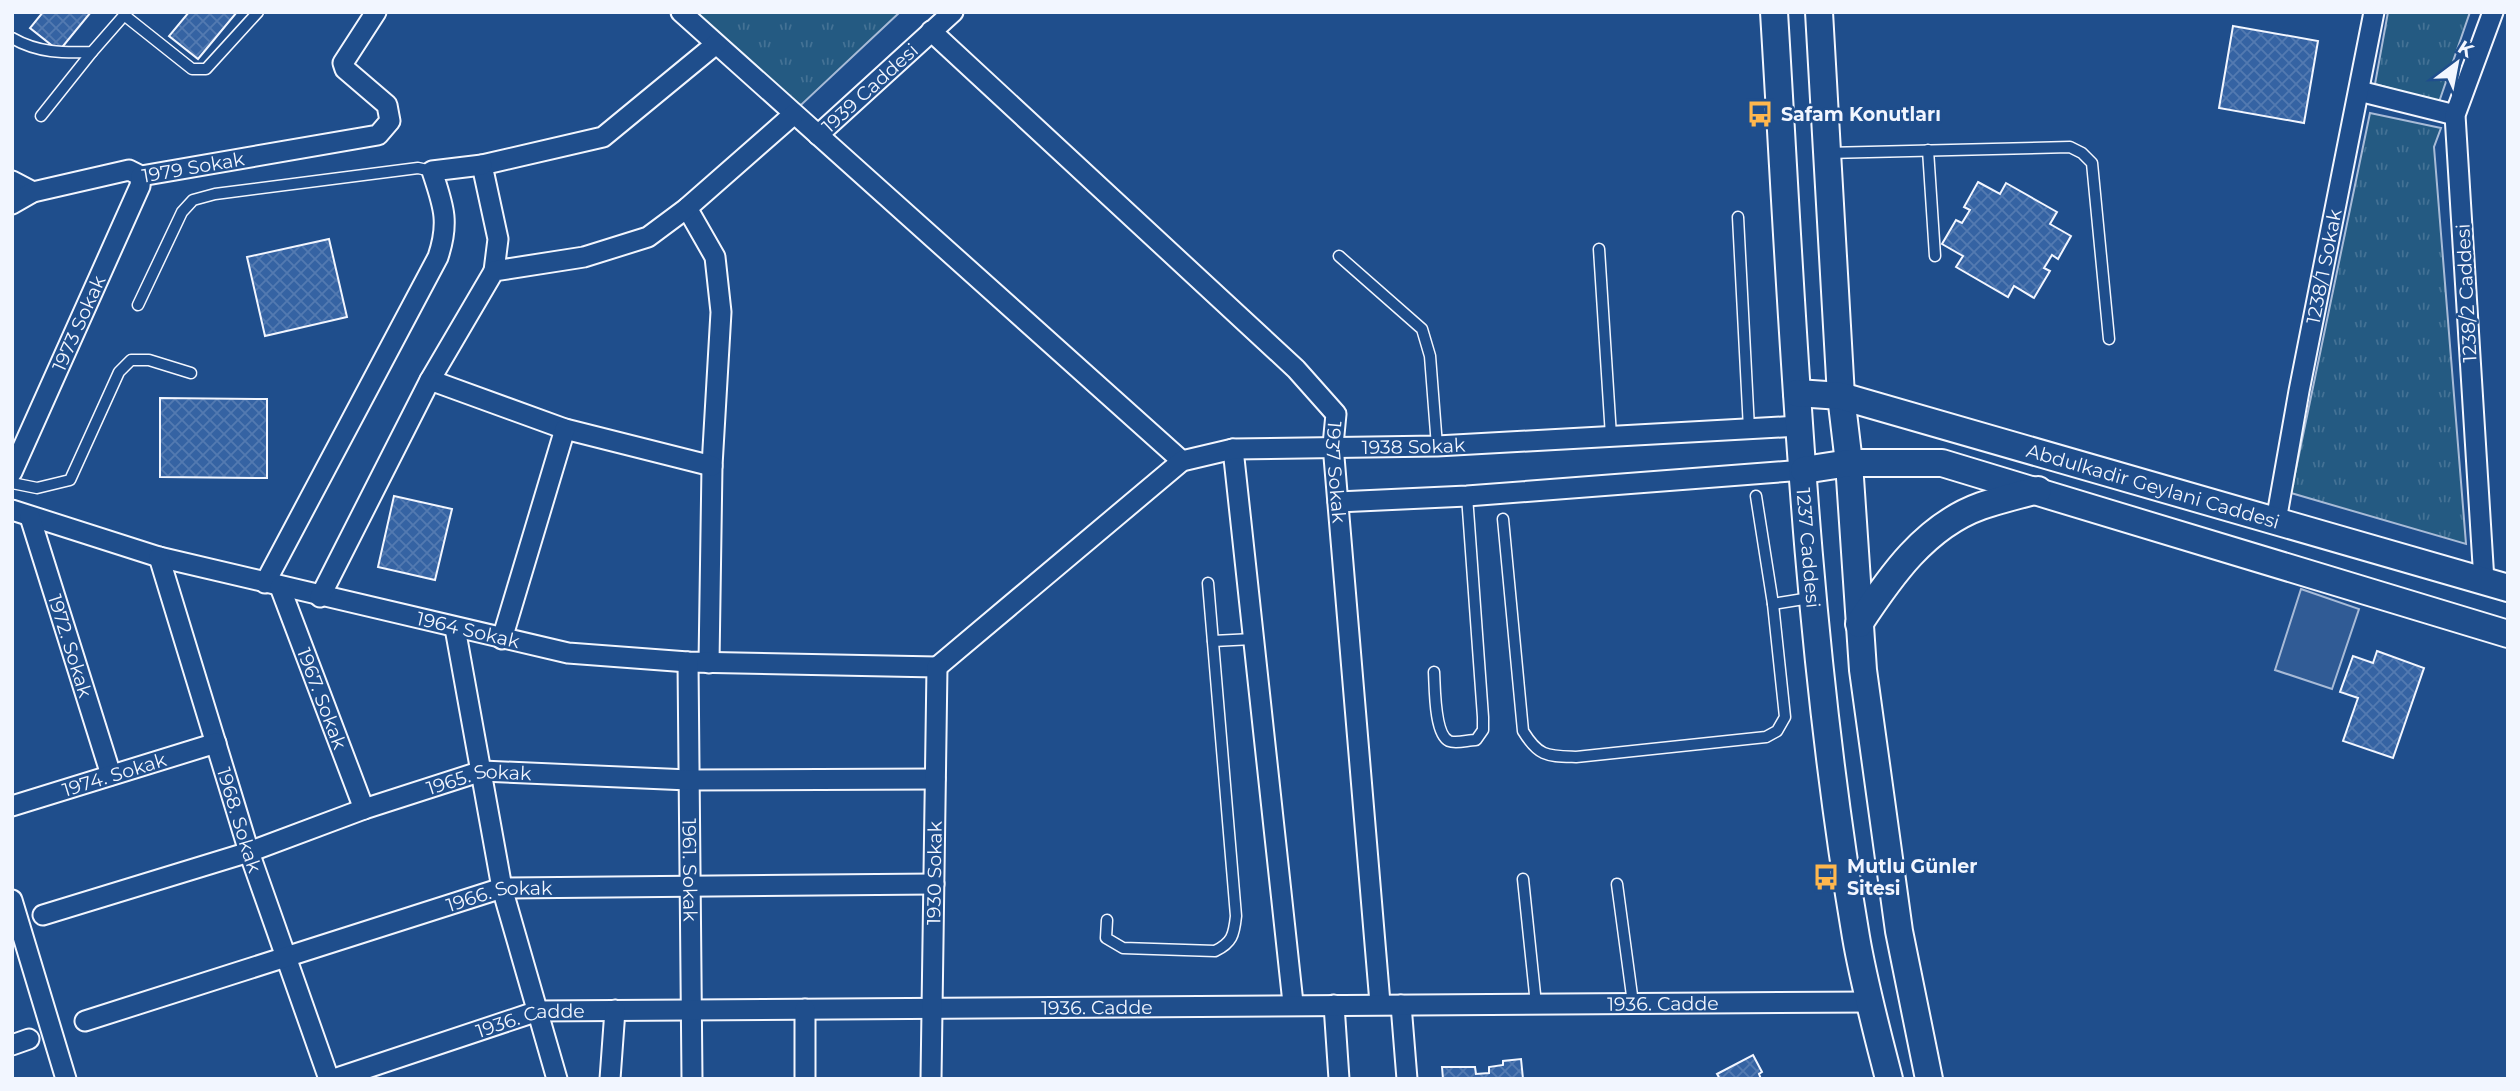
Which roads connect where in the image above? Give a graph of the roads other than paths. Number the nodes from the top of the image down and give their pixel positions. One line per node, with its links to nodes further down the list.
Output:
1 (258, 12): 9 (lane)
2 (376, 12): 23 (street, 1979 Sokak)
3 (681, 12): 12 (street)
4 (953, 12): 10 (street, 1939 Caddesi)
5 (1774, 12): 37 (street, 1237 Caddesi)
6 (1819, 12): 20 (street)
7 (2374, 12): 14 (street, 1238/1 Sokak)
8 (2493, 12): 16 (street, 1238/2 Caddesi)
9 (126, 14): 13 (lane)
10 (931, 31): 18 (street, 1939 Caddesi); 43 (street, 1937 Sokak)
11 (12, 38): 13 (lane)
12 (716, 44): 15 (street); 21 (street)
13 (92, 52): 17 (lane)
14 (2359, 91): 16 (street); 58 (street, 1238/1 Sokak)
15 (794, 114): 18 (street); 27 (street)
16 (2455, 115): 61 (street, 1238/2 Caddesi)
17 (41, 116)
18 (818, 135): 46 (street)
19 (1928, 150): 20 (lane); 31 (lane); 34 (lane)
20 (1827, 153): 38 (street)
21 (482, 165): 22 (street); 32 (street)
22 (432, 171): 33 (lane); 62 (street)
23 (141, 176): 25 (street, 1979 Sokak); 50 (street, 1973 Sokak)
24 (12, 181): 25 (street)
25 (33, 192): 26 (street, 1979 Sokak)
26 (12, 204)
27 (687, 208): 32 (street); 48 (street)
28 (1738, 217): 41 (lane)
29 (1599, 249): 42 (lane)
30 (1339, 256): 44 (lane)
31 (1935, 256)
32 (494, 271): 36 (street)
33 (138, 305)
34 (2109, 339)
35 (191, 373): 51 (lane)
36 (430, 380): 40 (street); 63 (street)
37 (1797, 393): 38 (street, Abdulkadir Geylani Caddesi); 39 (street, 1237 Caddesi)
38 (1841, 396): 47 (street); 58 (street, Abdulkadir Geylani Caddesi)
39 (1799, 426): 41 (street, 1938 Sokak); 49 (street, 1237 Caddesi)
40 (565, 429): 48 (street); 69 (street)
41 (1749, 429): 42 (street, 1938 Sokak)
42 (1611, 436): 44 (street, 1938 Sokak)
43 (1333, 445): 44 (street, 1938 Sokak); 45 (street, 1938 Sokak); 55 (street, 1937 Sokak)
44 (1437, 446)
45 (1233, 449): 46 (street, 1938 Sokak); 70 (street)
46 (1182, 461): 74 (street, 1938 Sokak)
47 (1849, 463): 49 (street, Abdulkadir Geylani Caddesi); 52 (street, Abdulkadir Geylani Caddesi); 66 (street)
48 (712, 466): 73 (street)
49 (1804, 470): 53 (street); 64 (street, 1237 Caddesi)
50 (12, 472)
51 (12, 483)
52 (2038, 490): 66 (street); 68 (street, Abdulkadir Geylani Caddesi)
53 (1467, 496): 55 (street); 75 (lane)
54 (1756, 496): 65 (lane)
55 (1338, 502): 95 (street, 1937 Sokak)
56 (21, 513): 59 (street, 1964 Sokak); 78 (street, 1972. Sokak)
57 (1503, 519): 65 (lane)
58 (2276, 521): 61 (street, Abdulkadir Geylani Caddesi)
59 (159, 557): 62 (street, 1964 Sokak); 76 (street, 1968. Sokak)
60 (1208, 583): 71 (lane)
61 (2496, 584)
62 (272, 585): 63 (street, 1964 Sokak); 82 (street, 1967. Sokak)
63 (320, 597): 67 (street, 1964 Sokak)
64 (1814, 598): 65 (lane); 93 (street, 1237 Caddesi)
65 (1773, 604)
66 (1859, 624): 116 (street)
67 (455, 628): 69 (street, 1964 Sokak); 77 (street)
68 (2508, 634)
69 (502, 639): 72 (street, 1964 Sokak)
70 (1254, 639): 71 (lane); 94 (street)
71 (1213, 641): 91 (lane)
72 (688, 662): 73 (street, 1964 Sokak); 80 (street, 1961. Sokak)
73 (709, 663): 74 (street, 1964 Sokak)
74 (937, 667): 79 (street, 1930 Sokak)
75 (1434, 671)
76 (216, 743): 78 (street, 1974. Sokak); 83 (street, 1968. Sokak)
77 (482, 771): 80 (street, 1965. Sokak); 82 (street, 1965. Sokak); 88 (street)
78 (111, 775): 81 (street, 1974. Sokak)
79 (935, 779): 80 (street, 1965. Sokak); 85 (street, 1930 Sokak)
80 (689, 780): 87 (street, 1961. Sokak)
81 (12, 806)
82 (364, 809): 83 (street, 1965. Sokak)
83 (248, 852): 90 (street, 1965. Sokak); 92 (street, 1968. Sokak)
84 (1523, 879): 97 (lane)
85 (934, 884): 87 (street, 1966. Sokak); 100 (street, 1930 Sokak)
86 (1617, 884): 96 (lane)
87 (690, 886): 88 (street, 1966. Sokak); 103 (street, 1961. Sokak)
88 (502, 888): 92 (street, 1966. Sokak); 104 (street)
89 (12, 900): 106 (street)
90 (43, 915)
91 (1107, 920)
92 (286, 957): 105 (street, 1966. Sokak); 107 (street, 1968. Sokak)
93 (1870, 1002): 96 (street, 1936. Cadde); 115 (street, 1237 Caddesi)
94 (1293, 1003): 98 (street, 1936. Cadde); 100 (street, 1936. Cadde)
95 (1380, 1003): 98 (street, 1936. Cadde); 99 (street, 1936. Cadde)
96 (1633, 1003): 97 (street, 1936. Cadde)
97 (1536, 1004): 99 (street, 1936. Cadde)
98 (1334, 1005): 113 (street)
99 (1401, 1005): 114 (street)
100 (932, 1008): 101 (street, 1936. Cadde); 112 (street, 1930 Sokak)
101 (806, 1009): 103 (street, 1936. Cadde); 111 (street)
102 (615, 1010): 103 (street, 1936. Cadde); 104 (street, 1936. Cadde); 109 (street)
103 (691, 1010): 110 (street, 1961. Sokak)
104 (538, 1011): 107 (street, 1936. Cadde); 108 (street)
105 (85, 1021)
106 (66, 1079)
107 (331, 1079)
108 (557, 1079)
109 (610, 1079)
110 (692, 1079)
111 (806, 1079)
112 (931, 1079)
113 (1339, 1079)
114 (1407, 1079)
115 (1889, 1079)
116 (1929, 1079)

